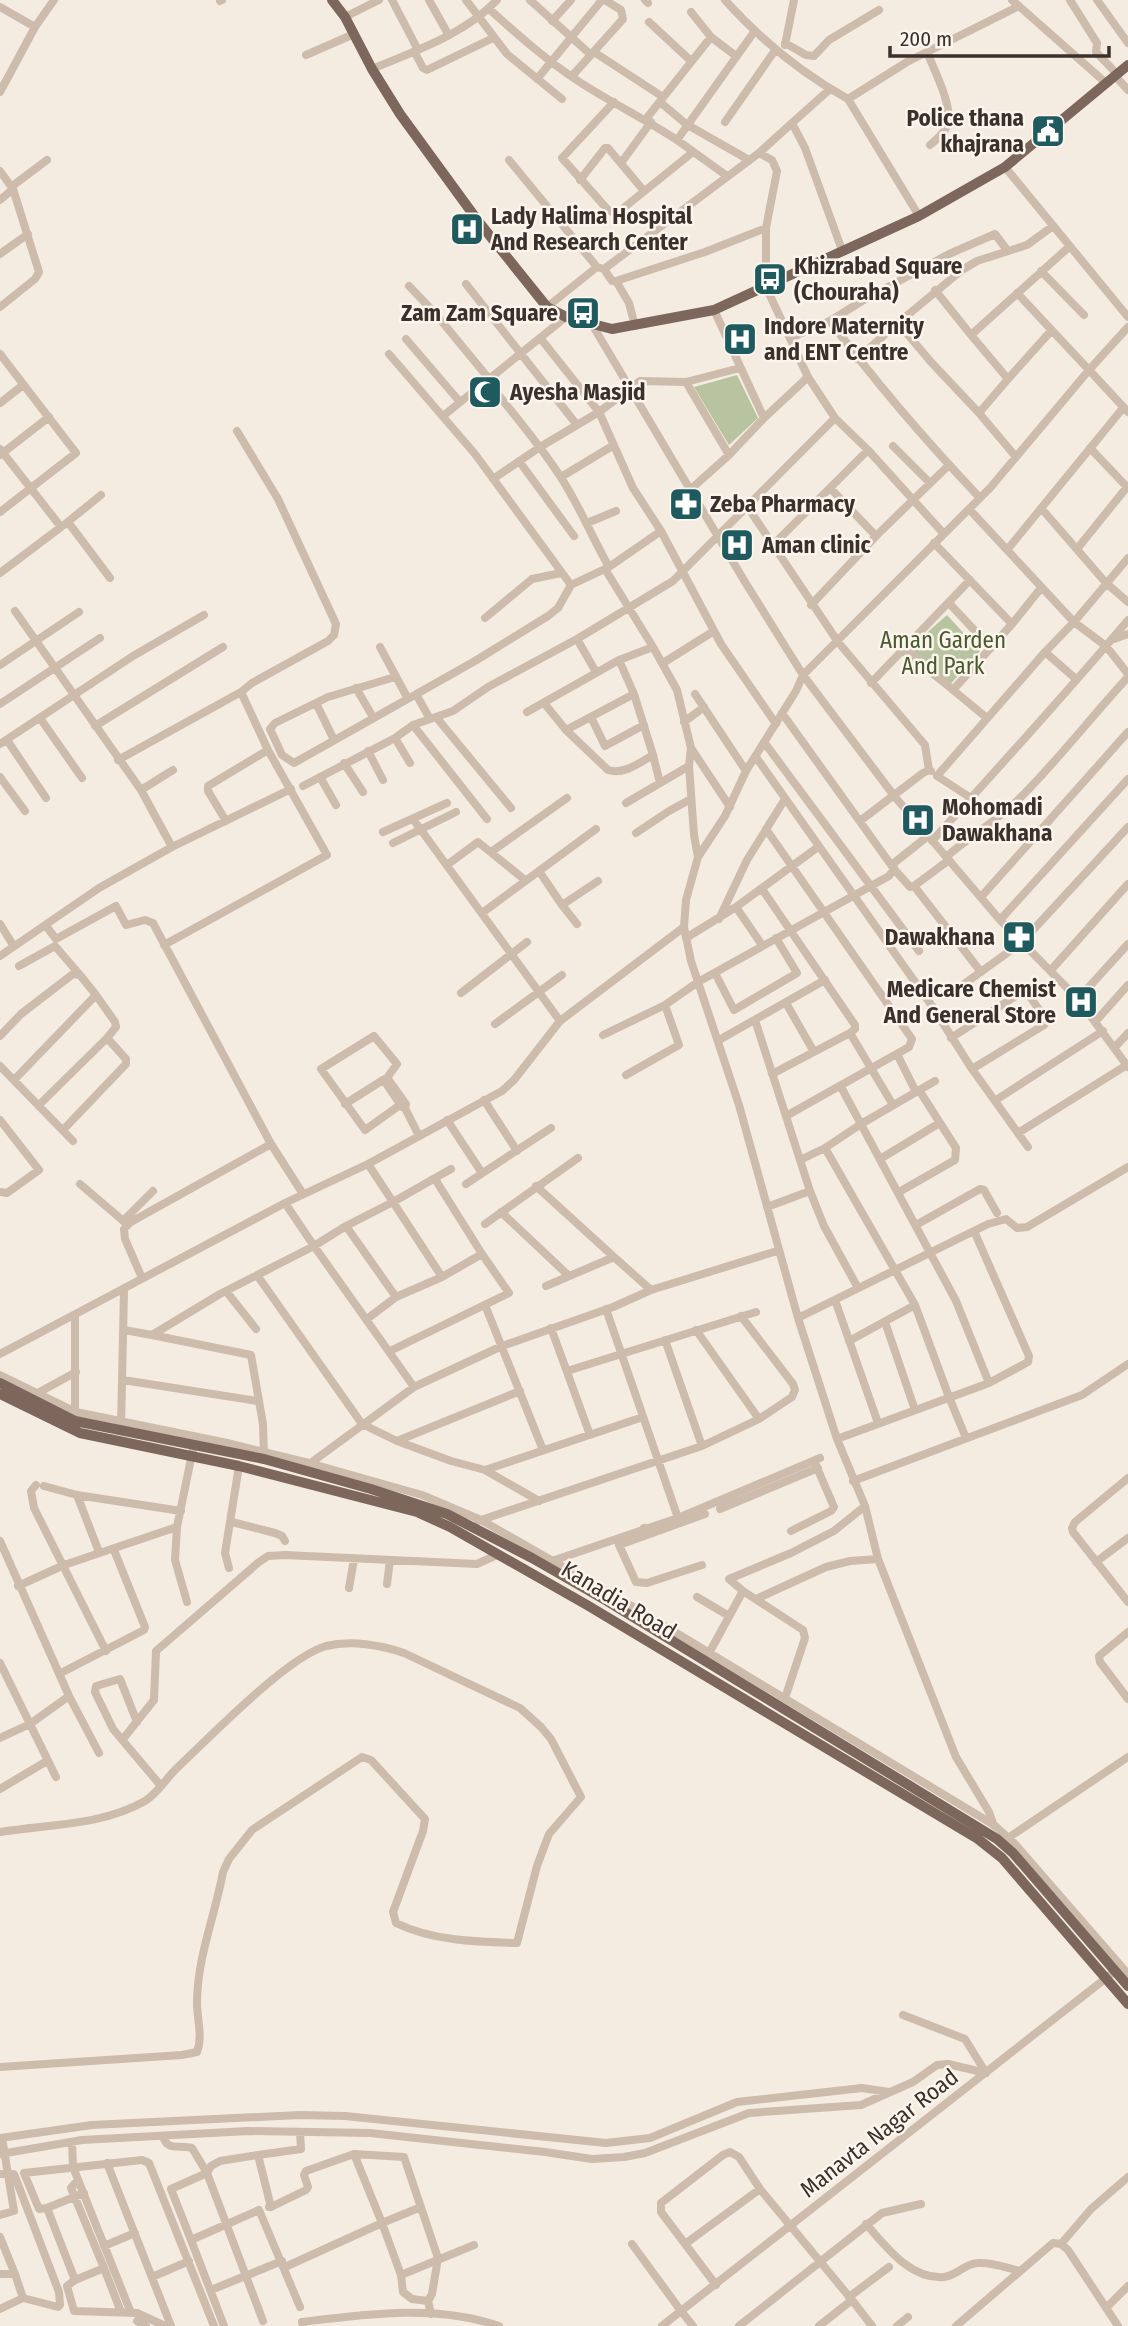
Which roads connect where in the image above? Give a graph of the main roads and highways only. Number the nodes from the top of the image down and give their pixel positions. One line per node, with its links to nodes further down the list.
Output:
1 (331, 0): 2 (main road)
2 (1128, 65)
3 (0, 1383): 5 (main road, Kanadia Road)
4 (0, 1394): 5 (main road, Kanadia Road)
5 (192, 1449): 6 (main road, Kanadia Road); 6 (main road, Kanadia Road)
6 (1051, 1899): 7 (main road, Kanadia Road)
7 (1110, 1974): 8 (main road, Kanadia Road); 9 (main road, Kanadia Road)
8 (1128, 1986)
9 (1128, 2004)

